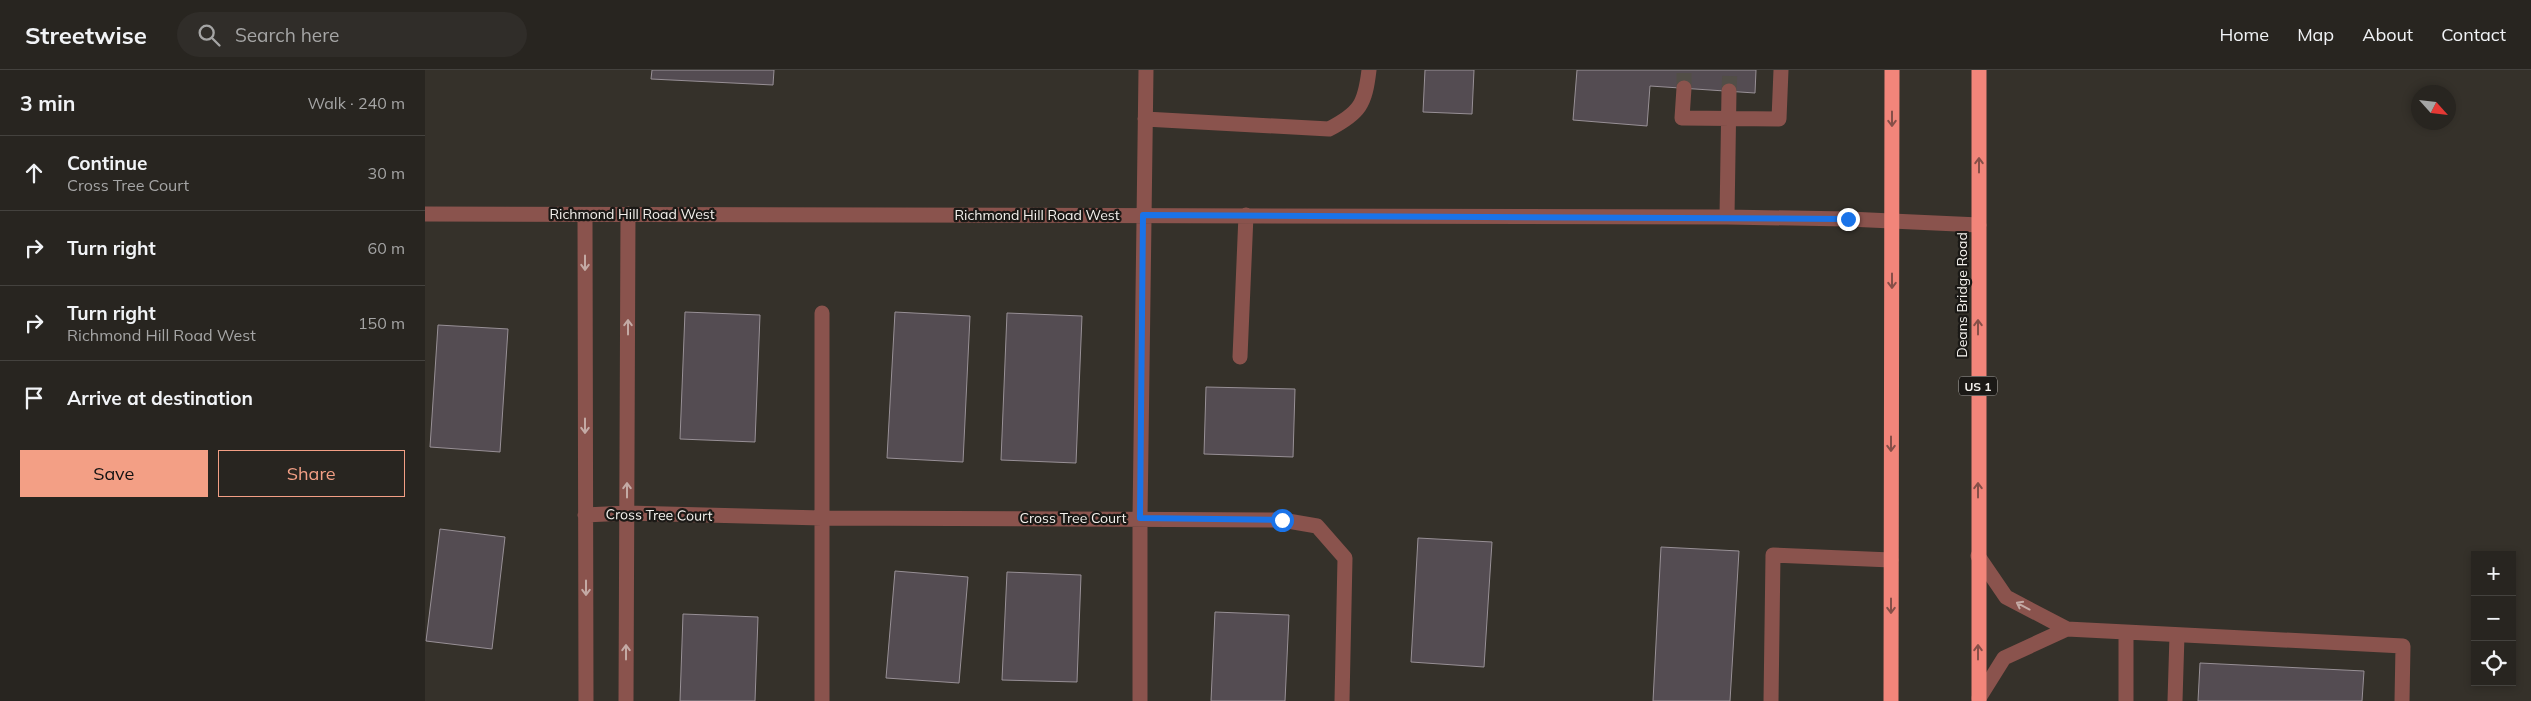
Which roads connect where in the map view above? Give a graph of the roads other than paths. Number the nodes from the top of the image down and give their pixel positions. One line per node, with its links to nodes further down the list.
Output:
1 (1146, 70): 8 (street)
2 (1369, 70): 8 (street)
3 (1781, 70): 9 (street)
4 (1893, 70): 16 (highway, one-way to 16)
5 (1979, 70): 17 (highway, Deans Bridge Road / US 1, one-way to 5)
6 (1684, 88): 9 (street)
7 (1729, 91): 9 (street)
8 (1145, 119): 13 (street)
9 (1729, 120): 15 (street)
10 (425, 214): 11 (street, Richmond Hill Road West)
11 (585, 214): 12 (street, Richmond Hill Road West); 21 (street, one-way to 21)
12 (628, 214): 13 (street, Richmond Hill Road West); 20 (street, one-way to 12)
13 (1143, 215): 14 (street, Richmond Hill Road West); 23 (street)
14 (1246, 215): 15 (street, Richmond Hill Road West); 19 (street)
15 (1727, 217): 16 (street, Richmond Hill Road West)
16 (1892, 221): 17 (street, Richmond Hill Road West); 25 (highway, one-way to 25)
17 (1979, 225): 24 (highway, Deans Bridge Road / US 1, one-way to 17)
18 (822, 313): 22 (street)
19 (1240, 356)
20 (627, 513): 21 (street, Cross Tree Court); 22 (street, Cross Tree Court); 31 (street, one-way to 20)
21 (585, 515): 30 (street, one-way to 30)
22 (822, 518): 23 (street, Cross Tree Court); 32 (street)
23 (1140, 518): 33 (street); 34 (street, Cross Tree Court)
24 (1978, 556): 26 (street, one-way to 24); 29 (highway, Deans Bridge Road / US 1, one-way to 24)
25 (1891, 560): 35 (street); 36 (highway, one-way to 36)
26 (2067, 629): 27 (street); 29 (street)
27 (2126, 632): 28 (street); 37 (street)
28 (2177, 634): 38 (street); 39 (street)
29 (1979, 700)
30 (586, 701)
31 (626, 701)
32 (822, 701)
33 (1140, 701)
34 (1342, 701)
35 (1771, 701)
36 (1891, 701)
37 (2126, 701)
38 (2175, 701)
39 (2402, 701)

